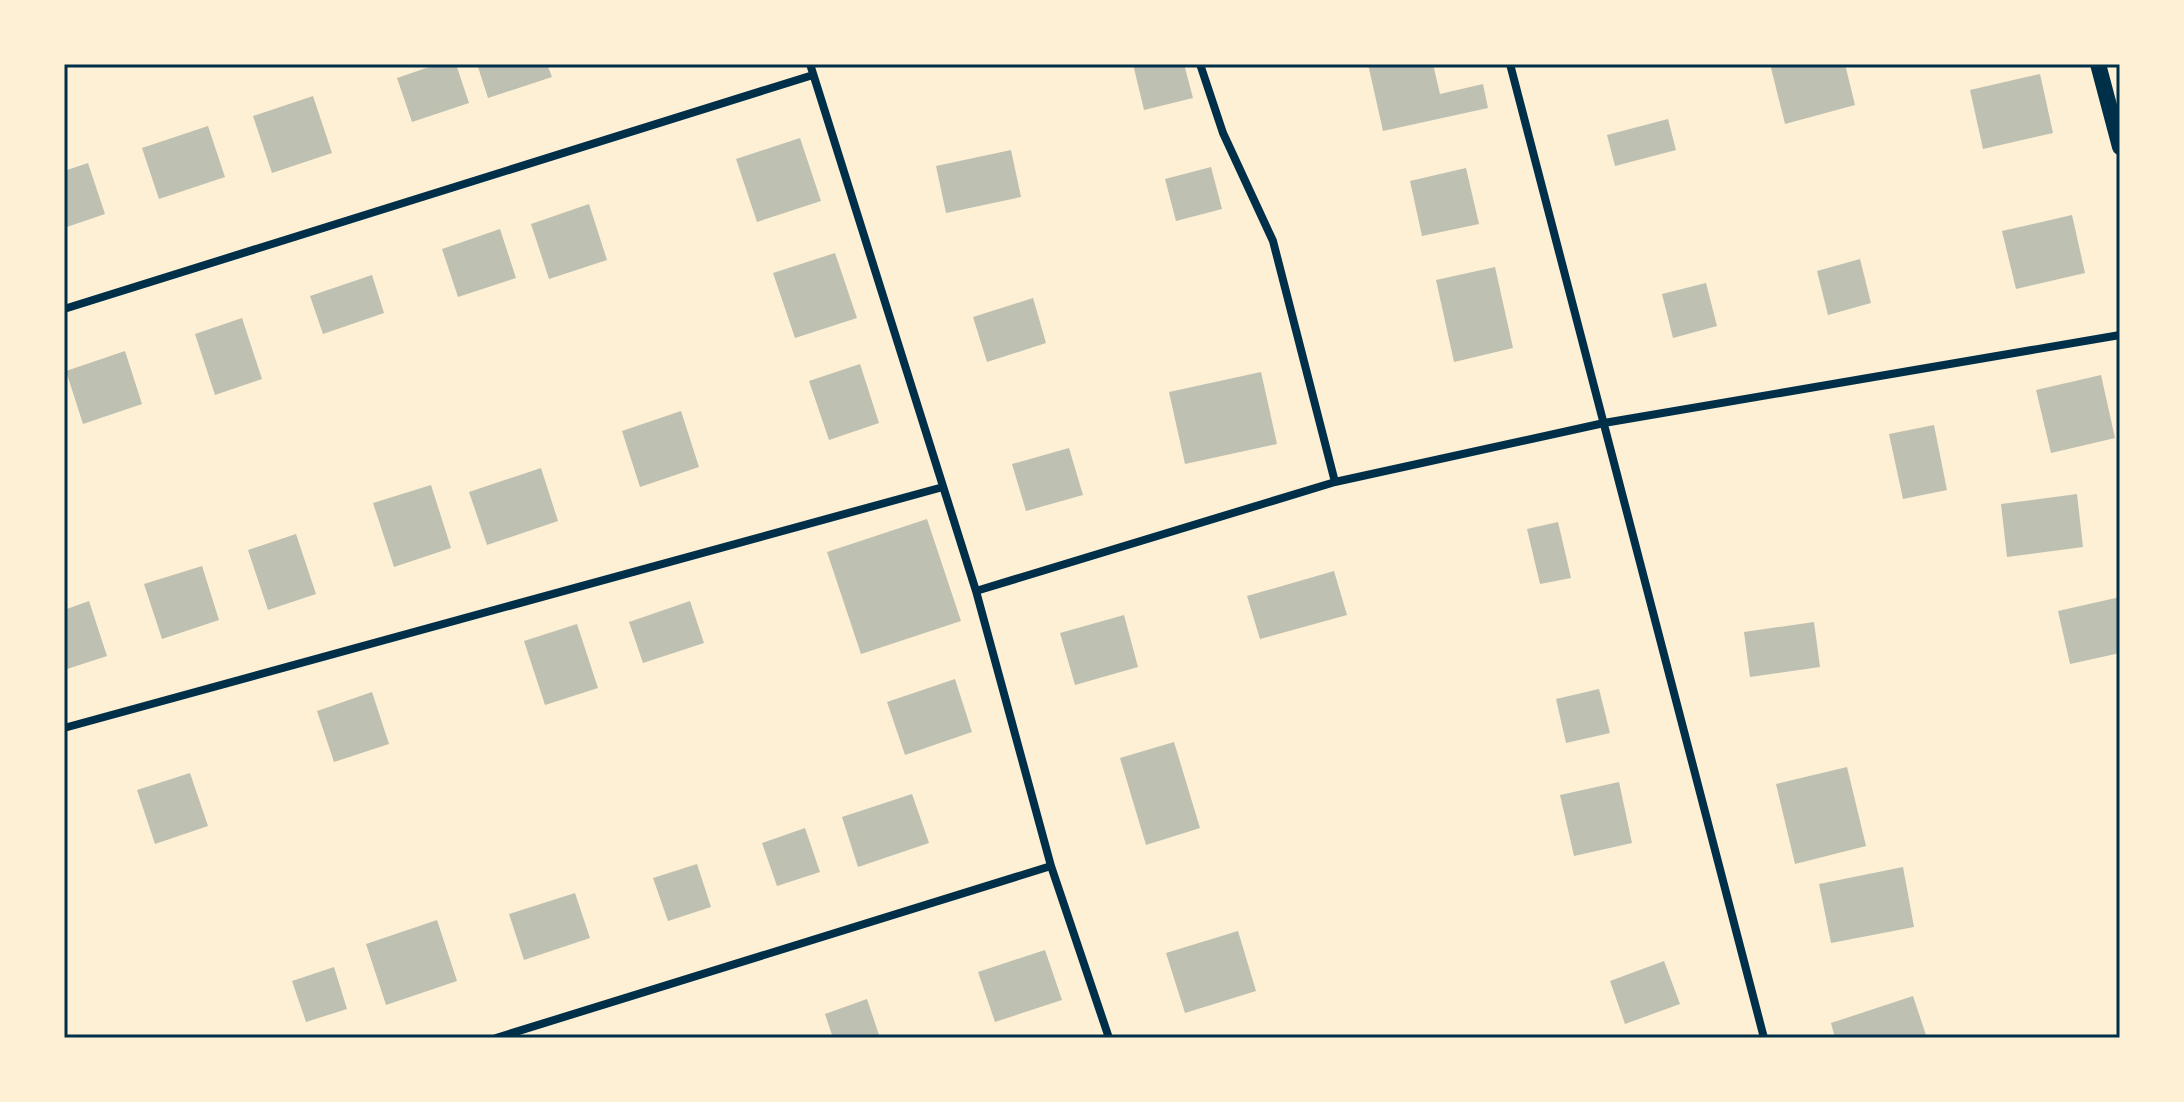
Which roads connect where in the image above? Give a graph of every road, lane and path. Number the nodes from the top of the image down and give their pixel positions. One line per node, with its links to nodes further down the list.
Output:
1 (810, 64): 5 (street)
2 (1200, 64): 10 (street)
3 (1510, 64): 9 (street)
4 (2098, 64): 6 (main road)
5 (813, 75): 7 (street); 11 (street)
6 (2120, 147)
7 (64, 309)
8 (2120, 335): 9 (street)
9 (1604, 423): 10 (street); 17 (street)
10 (1335, 482): 12 (street)
11 (943, 487): 12 (street); 13 (street)
12 (976, 591): 14 (street)
13 (64, 728)
14 (1051, 866): 15 (street); 16 (street)
15 (496, 1038)
16 (1109, 1038)
17 (1764, 1038)

